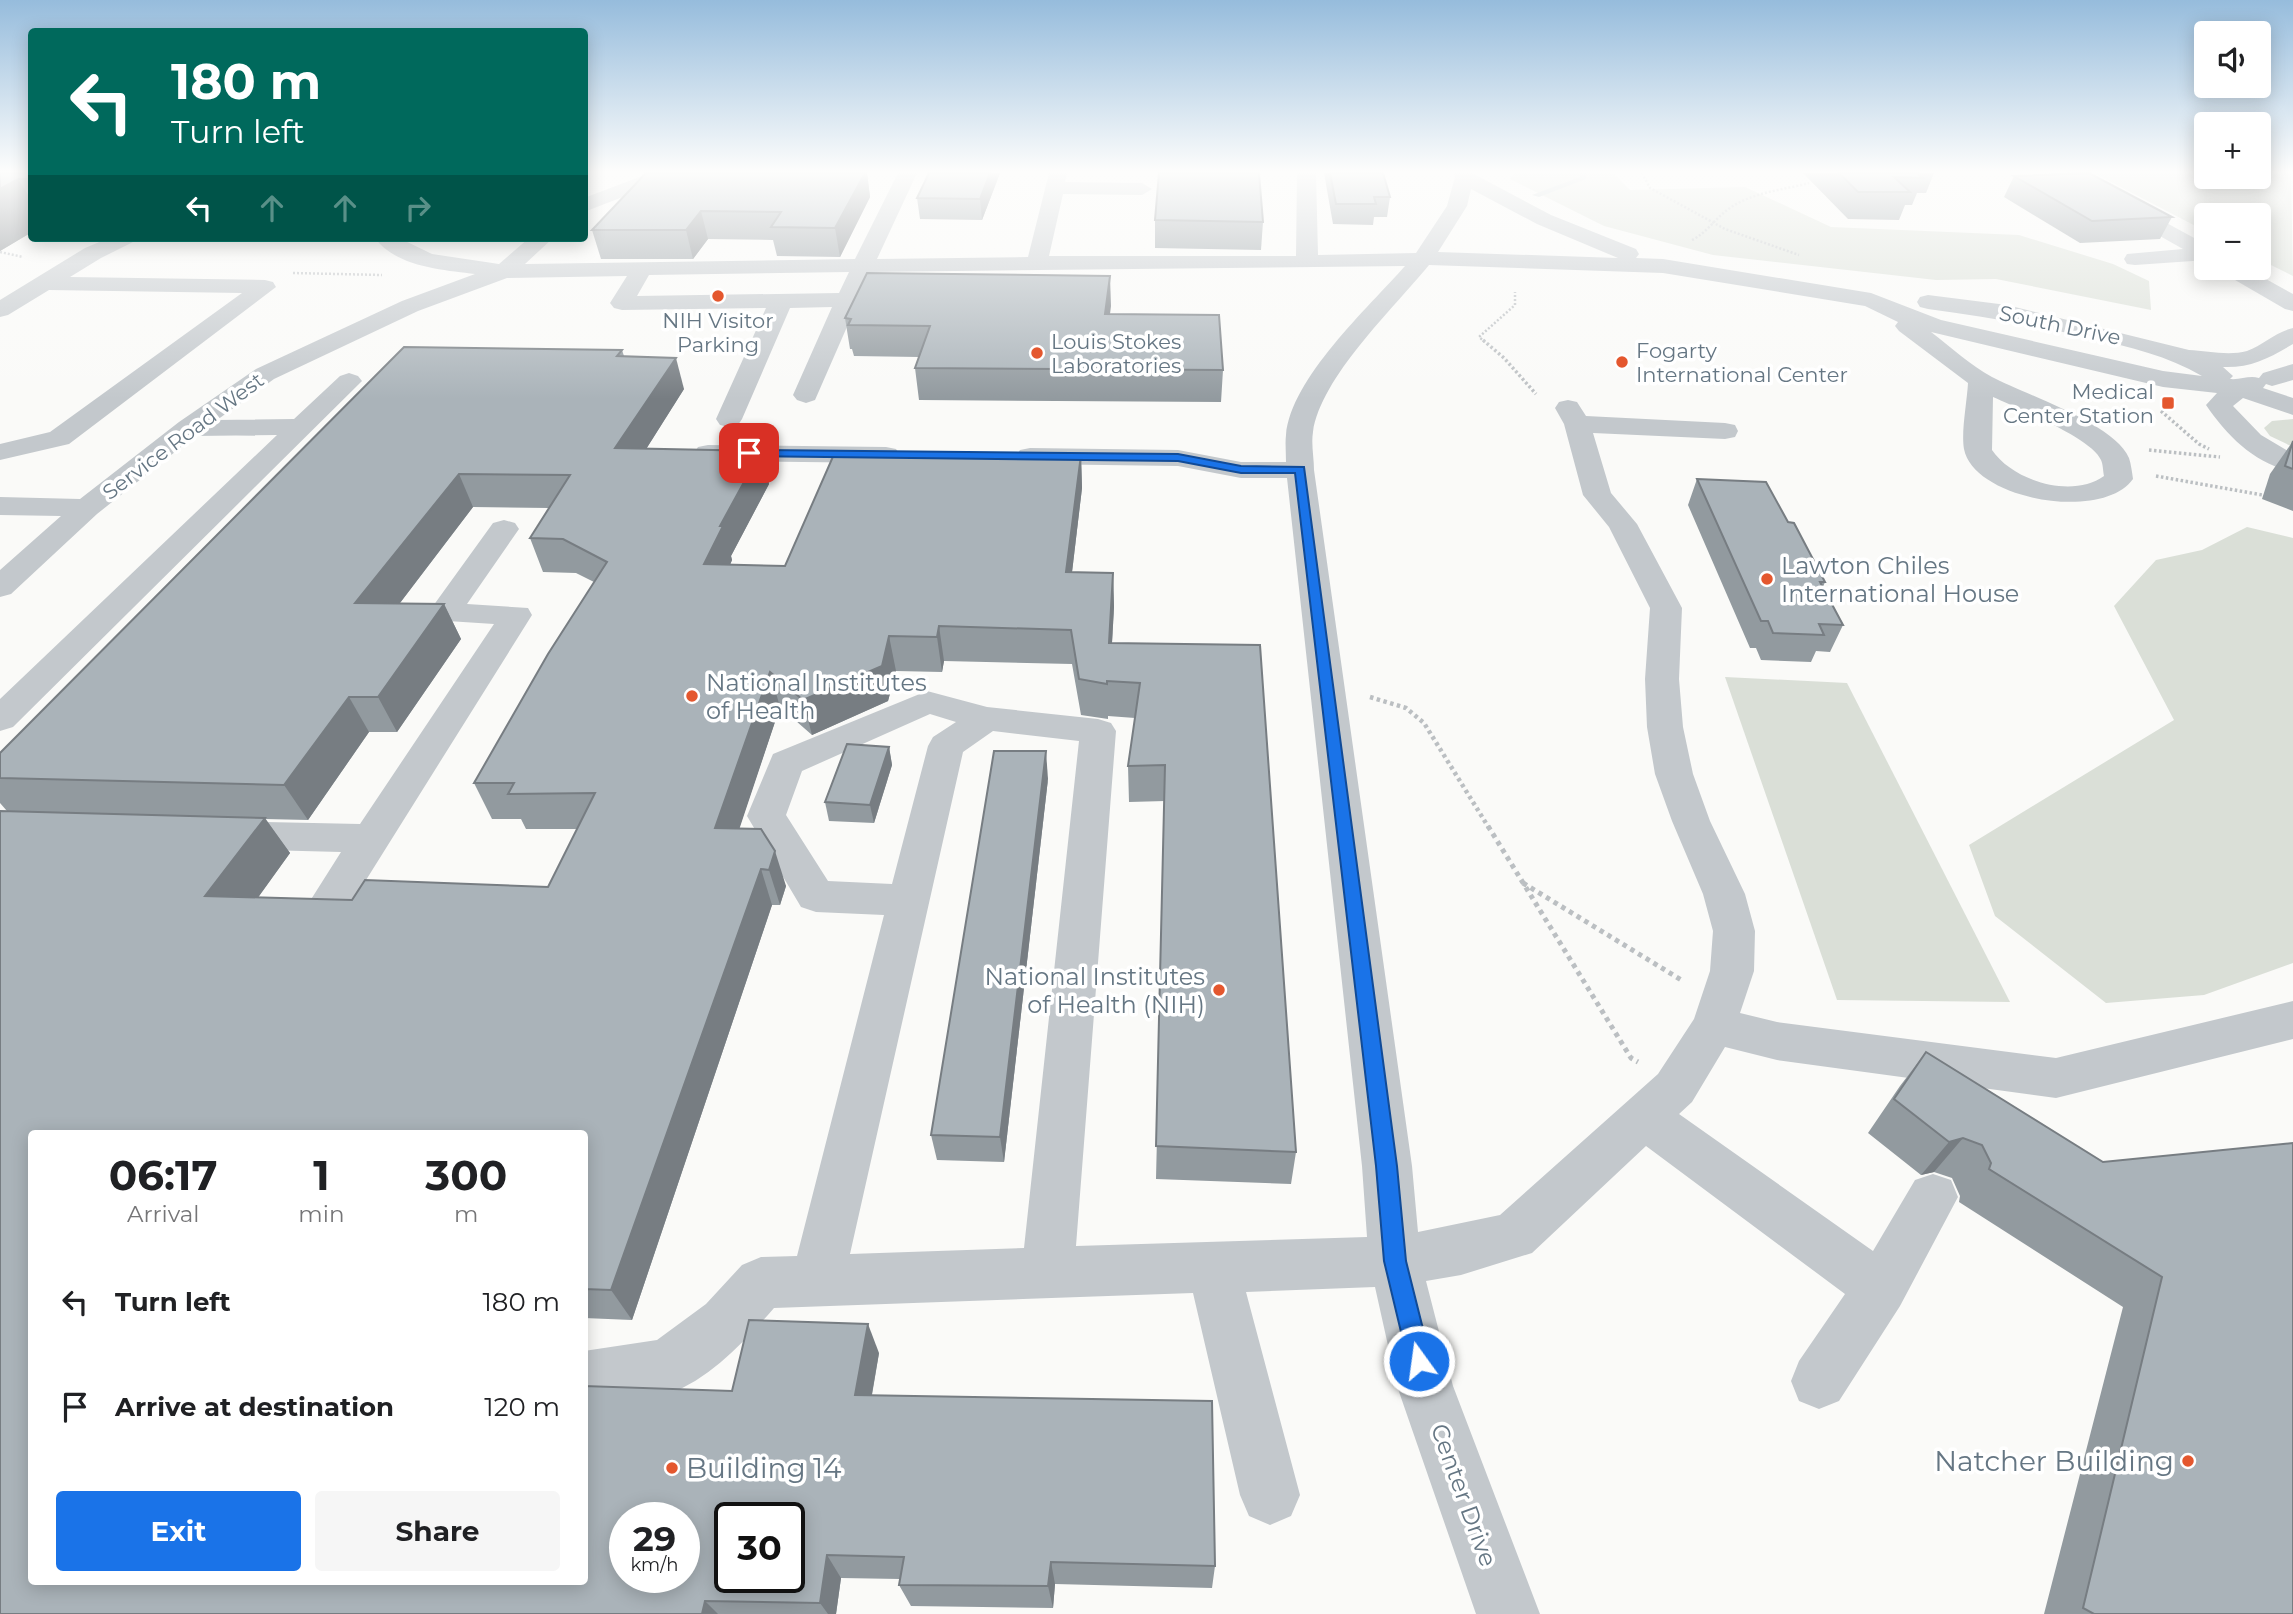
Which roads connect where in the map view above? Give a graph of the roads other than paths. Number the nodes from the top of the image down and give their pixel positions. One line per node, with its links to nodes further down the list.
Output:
1 (103, 248): 19 (street)
2 (397, 248): 17 (street)
3 (530, 248): 17 (street)
4 (872, 248): 14 (street)
5 (1040, 248): 13 (street)
6 (1307, 248): 12 (street)
7 (1430, 248): 10 (street, Center Drive)
8 (1615, 248): 15 (street, Center Drive)
9 (2194, 255): 11 (street)
10 (1423, 259): 12 (street, South Drive); 15 (street, South Drive); 46 (street, Center Drive)
11 (2135, 259)
12 (1307, 262): 13 (street, South Drive)
13 (1037, 263): 14 (street, South Drive)
14 (864, 265): 16 (street, South Drive); 21 (street)
15 (1663, 266): 22 (street, South Drive)
16 (641, 270): 17 (street, South Drive); 20 (street)
17 (504, 271): 39 (street, Service Road West)
18 (2252, 280): 23 (street)
19 (44, 283): 25 (street); 41 (street)
20 (781, 300): 21 (street); 37 (street)
21 (846, 300): 35 (street)
22 (1871, 300): 24 (street, South Drive); 28 (street, South Drive); 33 (street)
23 (2293, 304)
24 (1959, 306): 26 (street, South Drive); 28 (street)
25 (0, 310)
26 (2096, 332): 29 (street); 30 (street, South Drive)
27 (2293, 335): 30 (street)
28 (1992, 339): 29 (street, South Drive)
29 (2062, 354): 34 (street, South Drive)
30 (2188, 357): 34 (street, South Drive)
31 (2286, 377): 34 (street)
32 (349, 381): 38 (street)
33 (1981, 381): 33 (street)
34 (2239, 388): 36 (street, South Drive); 45 (street)
35 (806, 395)
36 (2293, 407)
37 (729, 419)
38 (302, 427): 39 (street); 51 (street)
39 (188, 428): 48 (street, Service Road West)
40 (1725, 431): 57 (street)
41 (0, 452)
42 (682, 453): 43 (street)
43 (916, 455)
44 (999, 456): 46 (street)
45 (2293, 464)
46 (1300, 470): 61 (street, Center Drive)
47 (0, 506): 48 (street)
48 (87, 508): 50 (street, Service Road West)
49 (504, 529): 54 (street)
50 (0, 587)
51 (0, 719)
52 (986, 719): 55 (street); 55 (street); 63 (street)
53 (192, 834): 54 (street)
54 (371, 839): 56 (street)
55 (909, 900): 64 (street)
56 (331, 901)
57 (1718, 1015): 58 (street); 59 (street)
58 (2293, 1020)
59 (1659, 1102): 61 (street); 65 (street)
60 (1933, 1197): 65 (street)
61 (1395, 1261): 62 (street); 69 (street, Center Drive)
62 (1213, 1268): 63 (street); 68 (street)
63 (1048, 1273): 64 (street)
64 (817, 1281): 66 (street)
65 (1881, 1288): 67 (street)
66 (588, 1378)
67 (1819, 1381)
68 (1270, 1495)
69 (1508, 1614)

